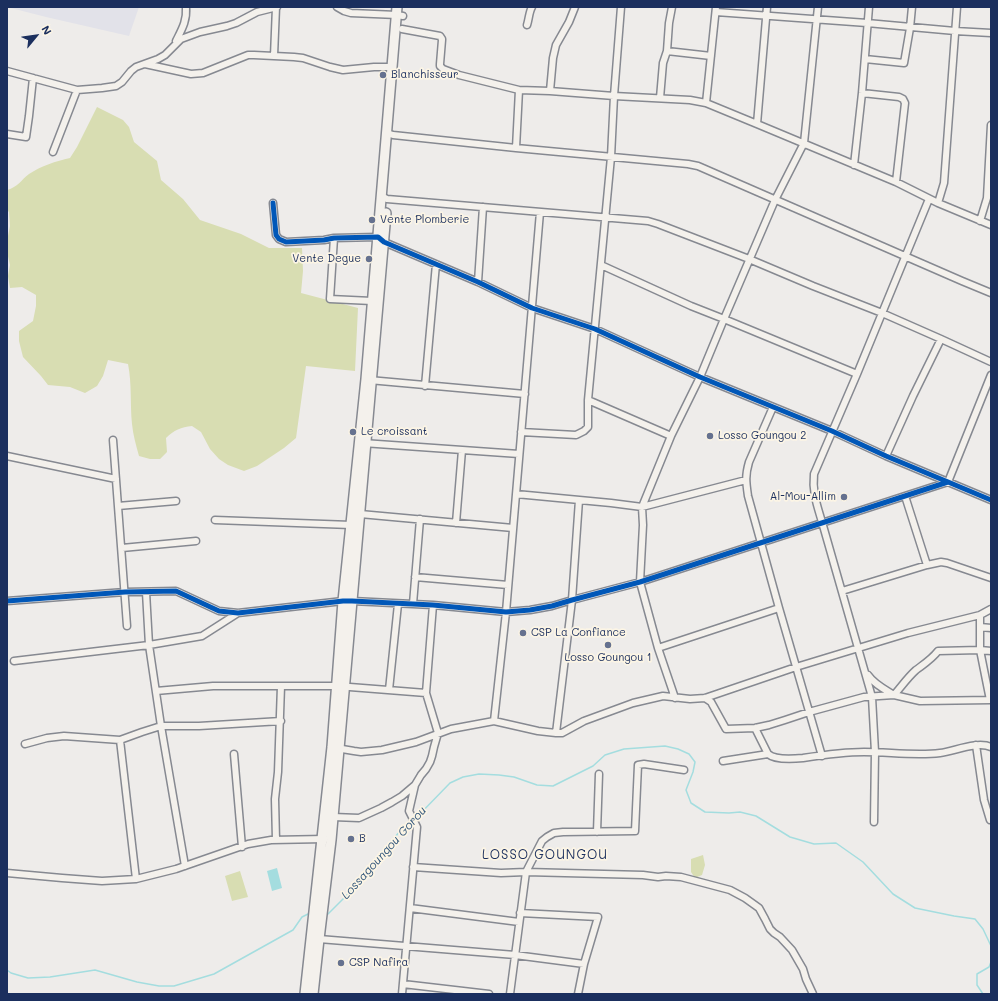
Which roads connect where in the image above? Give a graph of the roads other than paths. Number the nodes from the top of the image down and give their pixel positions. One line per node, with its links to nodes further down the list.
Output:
1 (186, 7): 23 (street)
2 (276, 7): 23 (street); 25 (street)
3 (338, 7): 14 (street)
4 (532, 7): 18 (street)
5 (575, 7): 34 (street)
6 (622, 7): 36 (street)
7 (672, 7): 24 (street)
8 (767, 7): 15 (street)
9 (818, 7): 16 (street)
10 (869, 7): 17 (street)
11 (912, 7): 19 (street)
12 (957, 7): 21 (street)
13 (716, 9): 15 (street); 26 (street)
14 (400, 11): 20 (main road); 29 (main road)
15 (766, 15): 16 (street); 39 (street)
16 (817, 19): 17 (street); 43 (street)
17 (867, 23): 19 (street); 27 (street)
18 (527, 25)
19 (910, 28): 21 (street); 27 (street)
20 (402, 30): 33 (street); 42 (main road)
21 (955, 31): 22 (street); 53 (street)
22 (991, 33)
23 (175, 44): 28 (street)
24 (667, 51): 26 (street); 37 (street)
25 (274, 56): 28 (street); 29 (street)
26 (711, 56): 38 (street)
27 (864, 59): 35 (street)
28 (145, 64): 32 (street)
29 (393, 67): 42 (main road)
30 (7, 70): 31 (street)
31 (33, 78): 32 (street); 41 (street)
32 (77, 90): 45 (street)
33 (519, 90): 34 (street); 44 (street)
34 (550, 90): 36 (street)
35 (862, 93): 47 (street); 48 (street)
36 (614, 96): 37 (street); 46 (street)
37 (660, 98): 38 (street)
38 (706, 103): 39 (street)
39 (757, 124): 43 (street)
40 (991, 125): 57 (street)
41 (7, 134)
42 (390, 134): 44 (street); 49 (main road)
43 (804, 143): 47 (street); 51 (street)
44 (516, 148): 46 (street)
45 (53, 152)
46 (611, 157): 51 (street); 56 (street)
47 (854, 165): 48 (street)
48 (896, 182): 50 (street)
49 (384, 198): 54 (street); 60 (main road)
50 (928, 199): 53 (street); 61 (street)
51 (775, 200): 61 (street); 62 (street)
52 (273, 203): 59 (street)
53 (938, 203): 57 (street)
54 (483, 207): 55 (street); 65 (street)
55 (540, 212): 56 (street); 68 (street)
56 (605, 217): 62 (street); 64 (street)
57 (980, 221): 58 (street)
58 (991, 226)
59 (334, 238): 60 (street); 67 (street)
60 (381, 240): 63 (street); 67 (main road); 77 (main road)
61 (905, 256): 66 (street); 69 (street)
62 (749, 259): 69 (street); 70 (street)
63 (436, 264): 65 (street); 78 (street)
64 (602, 265): 70 (street); 71 (street)
65 (478, 282): 68 (street)
66 (991, 292)
67 (372, 301): 77 (main road)
68 (532, 308): 71 (street); 79 (street)
69 (882, 312): 72 (street); 74 (street)
70 (724, 319): 74 (street); 76 (street)
71 (595, 329): 76 (street); 80 (street)
72 (941, 338): 73 (street); 90 (street)
73 (991, 362)
74 (857, 374): 82 (street)
75 (991, 375): 93 (street)
76 (700, 377): 81 (street); 84 (street)
77 (369, 380): 78 (street); 86 (main road)
78 (425, 386): 79 (street)
79 (525, 394): 83 (street)
80 (588, 400): 83 (street); 84 (street)
81 (773, 407): 82 (street); 92 (street)
82 (832, 431): 90 (street); 104 (street)
83 (521, 432): 88 (street)
84 (671, 436): 100 (street)
85 (114, 440): 91 (street)
86 (362, 443): 87 (street); 101 (main road); 106 (main road)
87 (462, 450): 88 (street); 105 (street)
88 (519, 454): 94 (street)
89 (7, 456): 91 (street)
90 (886, 456): 93 (street)
91 (116, 478): 99 (street)
92 (746, 480): 100 (street); 109 (street)
93 (948, 482): 95 (street); 97 (street)
94 (516, 494): 96 (street); 107 (street)
95 (905, 496): 104 (street); 111 (street)
96 (579, 500): 100 (street); 119 (street)
97 (991, 500)
98 (176, 501): 99 (street)
99 (118, 506): 110 (street)
100 (642, 507): 114 (street)
101 (360, 514): 102 (street); 121 (main road)
102 (420, 519): 105 (street); 112 (street)
103 (215, 520): 106 (street)
104 (822, 522): 109 (street); 116 (street)
105 (456, 523): 107 (street)
106 (351, 525): 121 (main road)
107 (513, 528): 115 (street)
108 (196, 541): 110 (street)
109 (760, 543): 114 (street); 125 (street)
110 (122, 548): 117 (street)
111 (927, 565): 113 (street); 116 (street)
112 (416, 577): 115 (street); 123 (street)
113 (991, 578)
114 (640, 582): 119 (street); 134 (street)
115 (508, 585): 127 (street)
116 (842, 591): 135 (street)
117 (125, 592): 118 (street); 120 (street); 130 (street)
118 (146, 592): 128 (street); 133 (street)
119 (572, 600): 127 (street); 157 (street)
120 (7, 601)
121 (347, 601): 122 (street); 128 (street); 142 (main road)
122 (398, 604): 123 (street); 143 (street)
123 (413, 604): 124 (street)
124 (433, 605): 127 (street); 145 (street)
125 (779, 608): 134 (street); 139 (street)
126 (991, 609): 129 (street)
127 (506, 612): 153 (street)
128 (238, 613): 133 (street)
129 (980, 615): 131 (street); 135 (street)
130 (127, 626)
131 (980, 627): 132 (street); 136 (street)
132 (991, 628)
133 (150, 645): 138 (street); 144 (street)
134 (658, 648): 148 (street)
135 (859, 648): 139 (street); 140 (street)
136 (980, 650): 137 (street); 146 (street); 150 (street)
137 (991, 651)
138 (14, 661)
139 (796, 667): 149 (street); 151 (street)
140 (866, 672): 146 (street); 147 (street)
141 (282, 686): 142 (street); 144 (street); 152 (street)
142 (341, 686): 143 (street); 162 (main road)
143 (389, 690): 145 (street)
144 (156, 691): 154 (street)
145 (426, 693): 156 (street)
146 (894, 695): 147 (street); 150 (street)
147 (872, 697): 151 (street); 163 (street)
148 (675, 698): 149 (street); 157 (street)
149 (705, 698): 155 (street)
150 (990, 700)
151 (809, 712): 155 (street); 166 (street)
152 (281, 721): 154 (street); 175 (street)
153 (494, 721): 156 (street); 157 (street)
154 (161, 726): 158 (street); 178 (street)
155 (755, 728): 165 (street)
156 (438, 733): 162 (street); 170 (street)
157 (556, 733)
158 (120, 740): 159 (street); 182 (street)
159 (25, 744)
160 (976, 745): 161 (street); 163 (street); 172 (street)
161 (991, 747)
162 (336, 748): 171 (main road); 176 (main road)
163 (875, 752): 166 (street); 173 (street)
164 (234, 754): 177 (street)
165 (768, 754): 166 (street); 167 (street)
166 (822, 756)
167 (723, 762)
168 (684, 770): 174 (street)
169 (599, 774): 174 (street)
170 (415, 785): 171 (street); 179 (street)
171 (334, 817): 176 (main road)
172 (990, 820)
173 (874, 822)
174 (597, 832): 180 (street)
175 (276, 840): 176 (street); 177 (street)
176 (327, 840): 186 (main road); 191 (main road)
177 (242, 847): 178 (street)
178 (184, 866): 182 (street)
179 (413, 867): 180 (street); 183 (street)
180 (526, 872): 184 (street); 197 (street)
181 (7, 873): 182 (street)
182 (136, 880)
183 (410, 908): 185 (street); 187 (street)
184 (520, 913): 185 (street); 189 (street)
185 (519, 922): 188 (street)
186 (319, 939): 187 (street); 192 (main road)
187 (406, 946): 188 (street); 190 (street)
188 (515, 955): 189 (street); 195 (street)
189 (584, 964): 196 (street)
190 (403, 984): 193 (street); 194 (street)
191 (305, 994)
192 (313, 994)
193 (402, 994)
194 (489, 994)
195 (510, 994)
196 (578, 994)
197 (813, 994)

